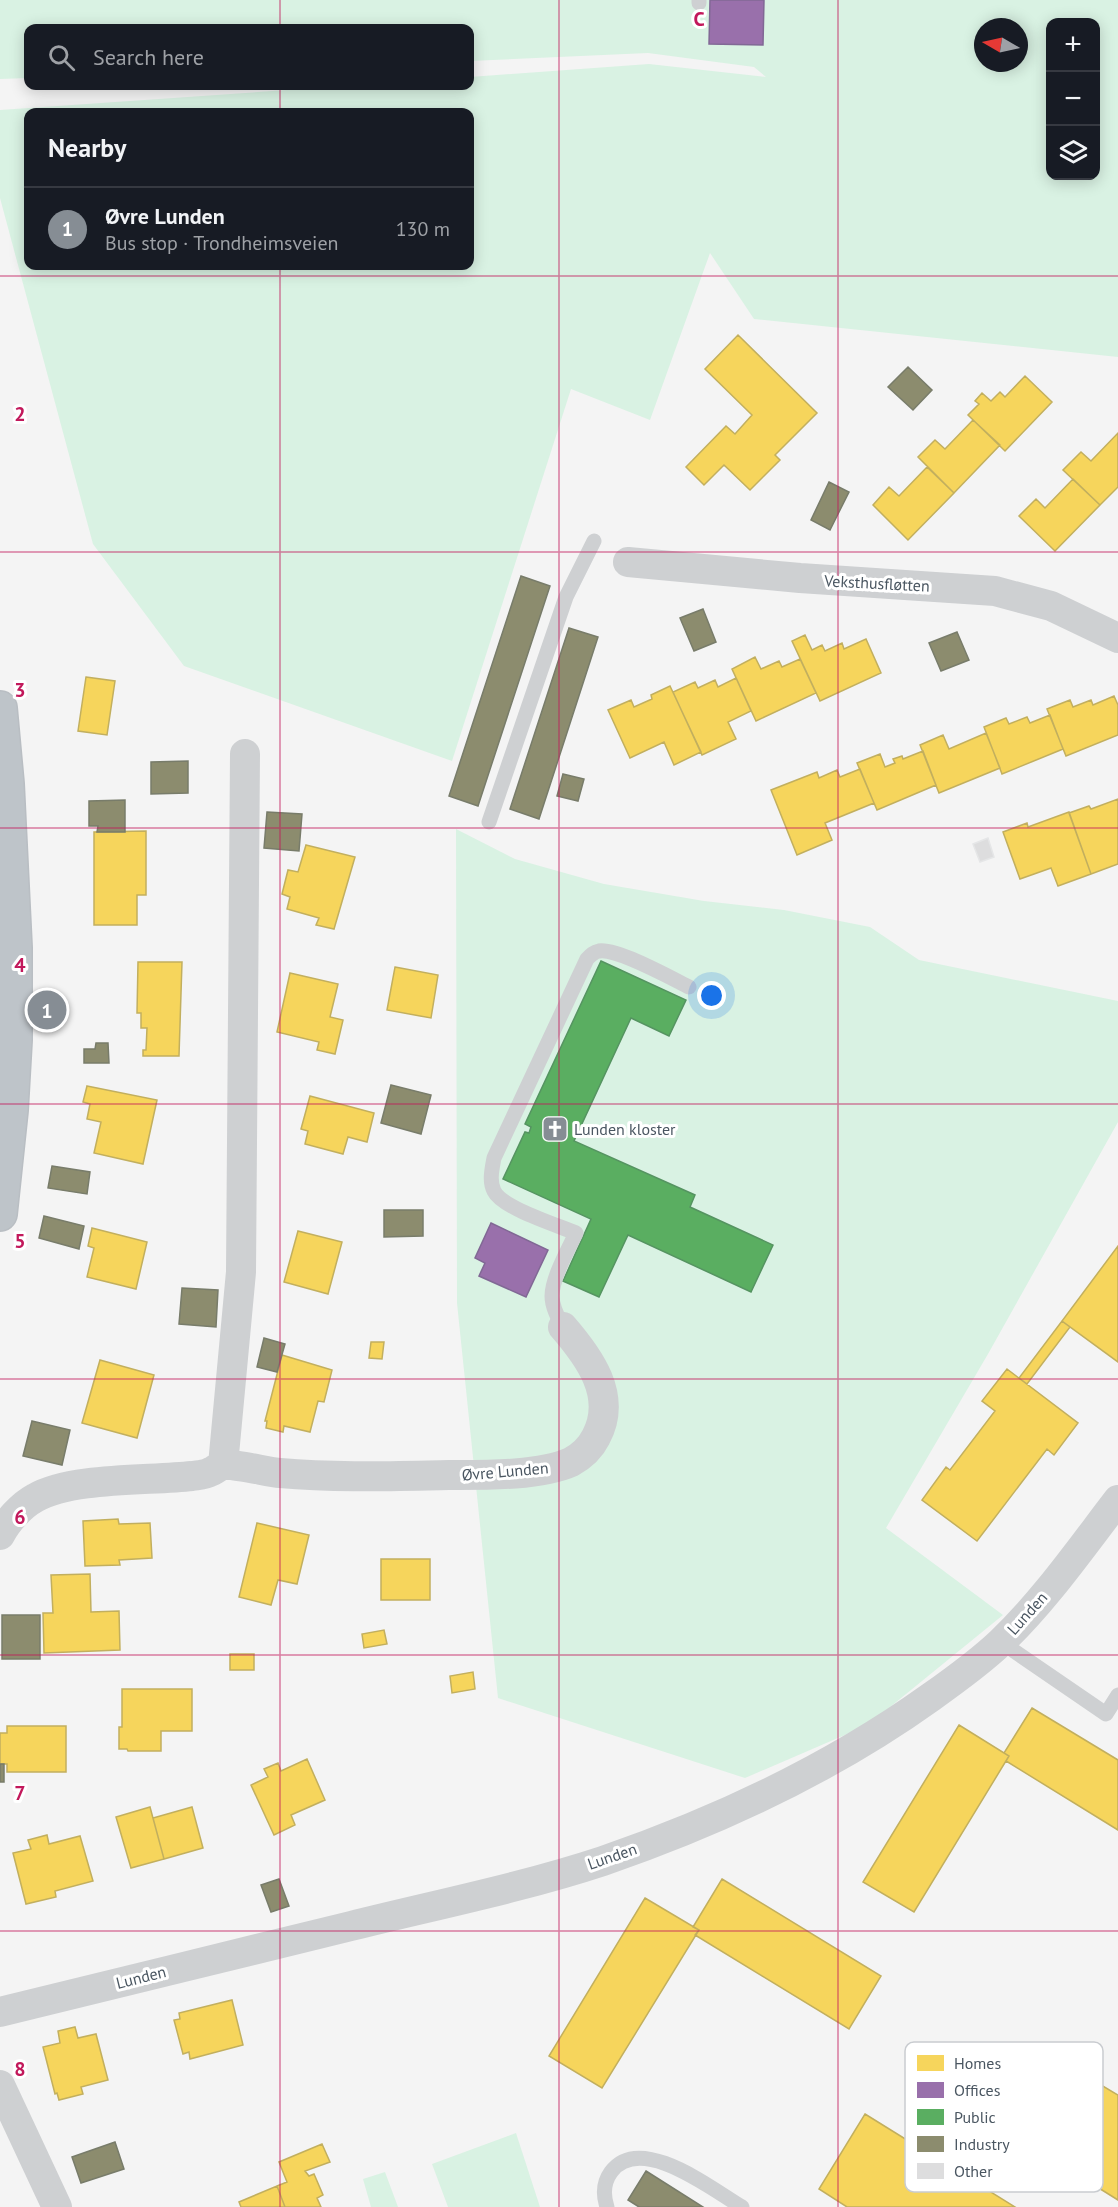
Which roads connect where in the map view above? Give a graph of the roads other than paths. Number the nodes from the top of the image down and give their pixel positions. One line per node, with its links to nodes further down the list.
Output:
1 (594, 541): 6 (lane)
2 (628, 562): 3 (street, Veksthusfløtten)
3 (1118, 638)
4 (0, 708): 8 (highway)
5 (245, 754): 10 (street)
6 (489, 822)
7 (689, 987): 9 (lane, Øvre Lunden)
8 (0, 1214)
9 (563, 1328): 10 (street, Øvre Lunden)
10 (223, 1465): 12 (street, Øvre Lunden)
11 (1118, 1500): 13 (street, Lunden)
12 (0, 1535)
13 (1001, 1641): 14 (lane); 15 (street, Lunden)
14 (1118, 1695)
15 (0, 2012)
16 (0, 2085): 17 (street)
17 (57, 2207)
18 (607, 2207): 19 (lane)
19 (742, 2207)

